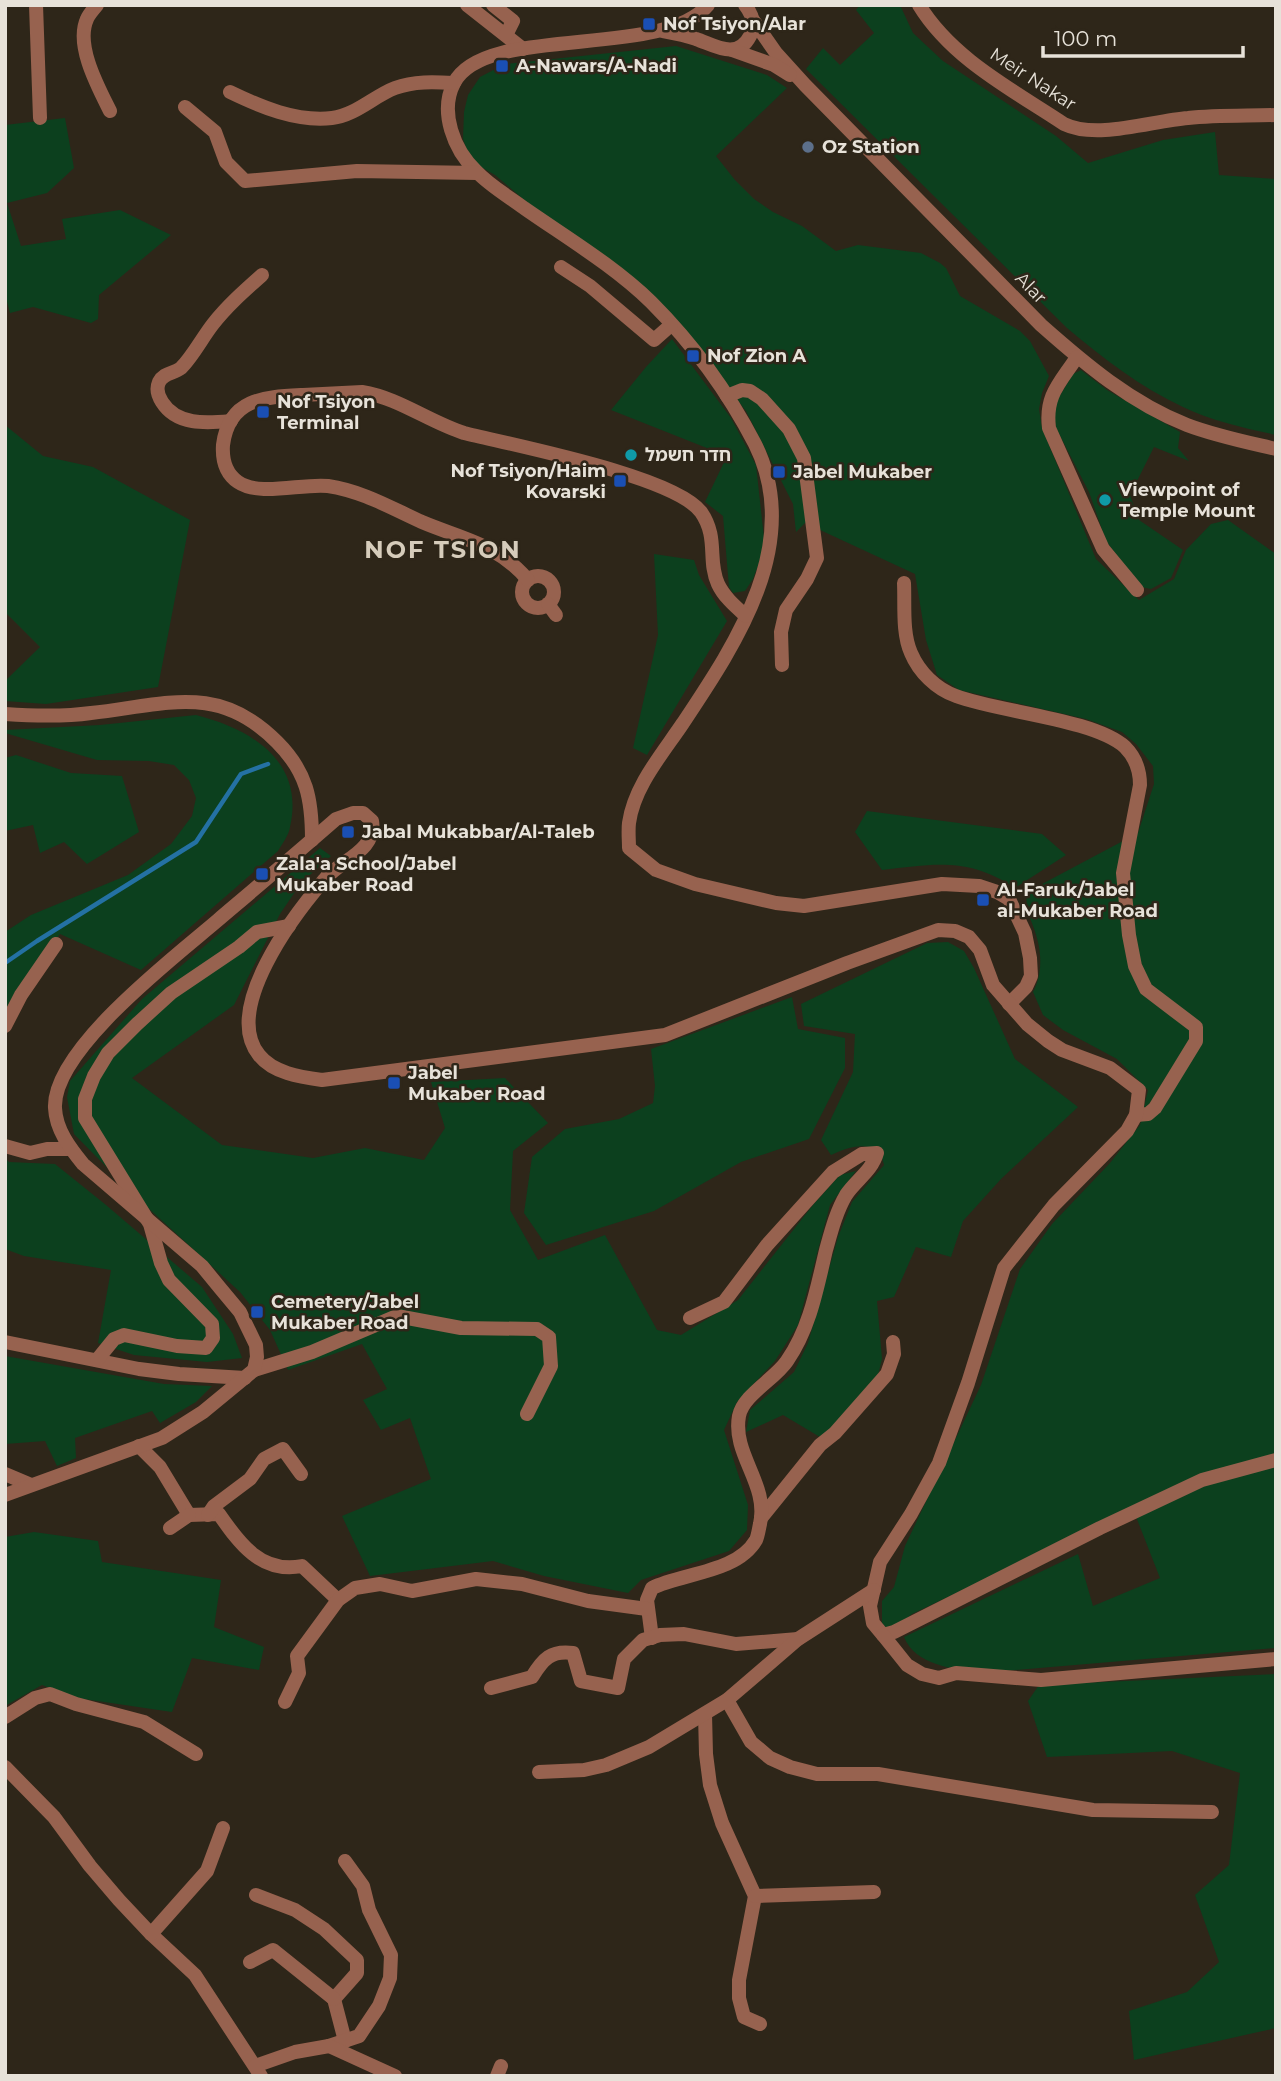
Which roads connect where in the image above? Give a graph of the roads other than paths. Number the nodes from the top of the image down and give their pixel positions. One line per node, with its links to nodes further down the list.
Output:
1 (36, 5): 20 (street)
2 (97, 5): 18 (street)
3 (467, 5): 10 (street)
4 (493, 5): 10 (street)
5 (745, 5): 8 (street, Alar)
6 (919, 5): 19 (street, Meir Nakar)
7 (706, 8): 9 (street); 11 (street)
8 (753, 20): 13 (street); 15 (street, Alar)
9 (658, 31): 11 (street, Alar); 12 (street)
10 (506, 35): 12 (street)
11 (708, 43): 13 (street, Alar)
12 (523, 49): 14 (street)
13 (732, 50): 15 (street, Alar)
14 (454, 83): 16 (street); 21 (street)
15 (806, 85): 25 (street, Alar)
16 (230, 92)
17 (185, 107): 21 (street)
18 (110, 111)
19 (1276, 115)
20 (40, 118)
21 (477, 173): 24 (street)
22 (561, 267): 24 (street)
23 (262, 275): 27 (street)
24 (671, 325): 26 (street)
25 (1077, 357): 28 (street, Alar); 31 (street)
26 (727, 396): 32 (street); 33 (street)
27 (231, 421): 29 (street); 32 (street)
28 (1276, 449)
29 (528, 580): 29 (street)
30 (904, 583): 40 (street)
31 (1137, 590)
32 (746, 616): 38 (street)
33 (782, 666)
34 (5, 713): 35 (street)
35 (312, 840): 36 (street); 42 (street)
36 (289, 926): 38 (street); 43 (street)
37 (56, 944): 39 (street)
38 (1009, 1004): 40 (street)
39 (5, 1026)
40 (1136, 1115): 60 (street)
41 (5, 1146): 42 (street)
42 (71, 1149): 43 (street)
43 (150, 1224): 47 (street); 48 (street)
44 (690, 1318): 58 (street)
45 (5, 1342): 47 (street)
46 (893, 1342): 58 (street)
47 (97, 1360): 48 (street)
48 (250, 1374): 49 (street); 50 (street)
49 (527, 1414)
50 (139, 1446): 54 (street); 56 (street)
51 (1276, 1460): 63 (street)
52 (5, 1474): 54 (street)
53 (302, 1474): 57 (street)
54 (32, 1485): 55 (street)
55 (5, 1495)
56 (189, 1515): 57 (street); 59 (street)
57 (208, 1515): 61 (street)
58 (761, 1518): 62 (street)
59 (170, 1528)
60 (874, 1590): 63 (street); 65 (street)
61 (338, 1600): 62 (street); 69 (street)
62 (647, 1609): 64 (street)
63 (883, 1635): 66 (street)
64 (652, 1637): 65 (street); 67 (street)
65 (798, 1639): 68 (street)
66 (1276, 1659)
67 (491, 1688)
68 (727, 1700): 70 (street); 75 (street)
69 (285, 1702)
70 (705, 1714): 74 (street); 80 (street)
71 (5, 1717): 72 (street)
72 (195, 1754)
73 (5, 1767): 81 (street)
74 (539, 1772)
75 (1212, 1812)
76 (223, 1828): 81 (street)
77 (345, 1861): 85 (street)
78 (874, 1892): 80 (street)
79 (256, 1895): 83 (street)
80 (755, 1896): 84 (street)
81 (151, 1934): 87 (street)
82 (250, 1962): 83 (street)
83 (334, 1999): 85 (street)
84 (760, 2024)
85 (345, 2041): 86 (street)
86 (329, 2046): 87 (street); 88 (street)
87 (258, 2071)
88 (395, 2076)

